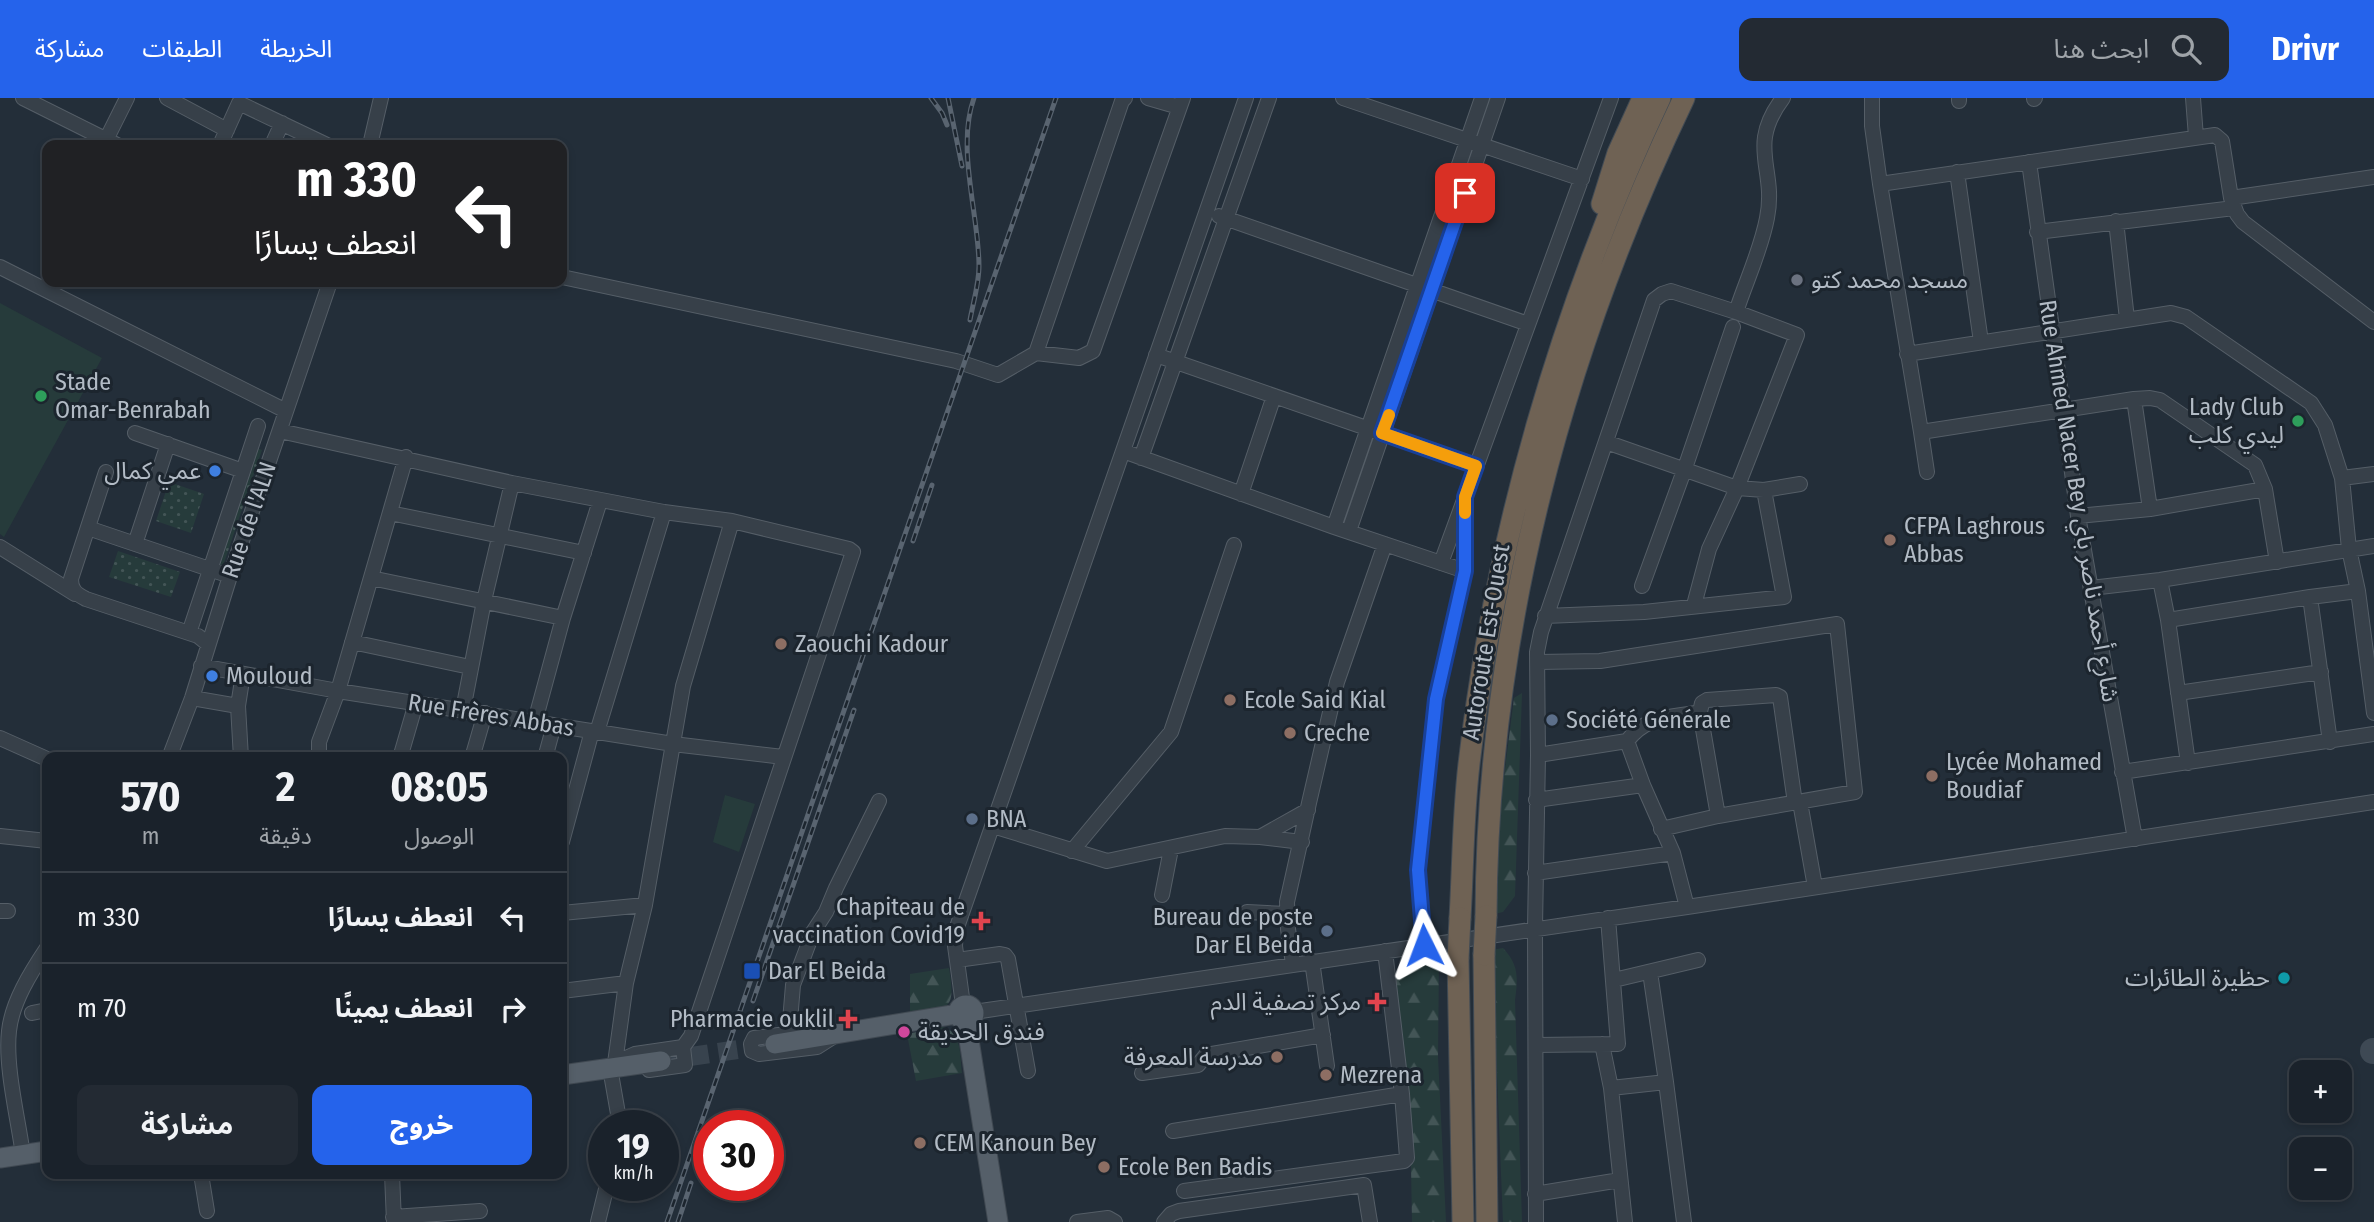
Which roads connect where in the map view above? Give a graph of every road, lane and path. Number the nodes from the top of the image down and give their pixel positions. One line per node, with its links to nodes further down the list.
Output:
1 (25, 98): 25 (street)
2 (127, 98): 26 (street)
3 (167, 98): 23 (street)
4 (381, 98): 30 (street)
5 (1125, 98): 55 (street)
6 (1148, 98): 20 (street)
7 (1246, 98): 39 (street)
8 (1269, 98): 40 (street)
9 (1343, 98): 21 (street)
10 (1482, 98): 31 (street)
11 (1498, 98): 31 (street)
12 (1611, 98): 36 (street)
13 (1643, 98): 45 (highway)
14 (1660, 98): 45 (highway, Autoroute Est-Ouest)
15 (1684, 98): 32 (highway, Autoroute Est-Ouest)
16 (1700, 98): 32 (highway)
17 (1783, 98): 48 (street)
18 (1872, 98): 37 (street)
19 (2193, 98): 24 (street)
20 (1181, 103): 55 (street)
21 (1379, 104): 31 (street)
22 (282, 123): 23 (street); 28 (street); 29 (street)
23 (227, 130): 27 (street)
24 (2196, 137): 33 (street); 38 (street)
25 (108, 140)
26 (113, 140)
27 (222, 140)
28 (274, 140)
29 (317, 140)
30 (371, 140)
31 (1475, 143): 36 (street); 47 (street)
32 (1654, 160): 235 (highway, Autoroute Est-Ouest, bridge)
33 (2029, 162): 34 (street); 42 (street, Rue Ahmed Nacer Bey شارع أحمد ناصر باي)
34 (1957, 172): 37 (street); 54 (street)
35 (2374, 177): 38 (street)
36 (1582, 179): 51 (street)
37 (1880, 184): 56 (street)
38 (2233, 203): 41 (street); 50 (street)
39 (1206, 211): 40 (street); 57 (street)
40 (1226, 218): 47 (street); 58 (street)
41 (2116, 221): 42 (street); 49 (street)
42 (2037, 232): 53 (street, Rue Ahmed Nacer Bey شارع أحمد ناصر باي)
43 (0, 267): 62 (street)
44 (567, 278): 55 (street)
45 (1583, 284): 234 (highway, Autoroute Est-Ouest, bridge)
46 (328, 287): 62 (street, Rue de l'ALN)
47 (1425, 288): 51 (street); 65 (street)
48 (1736, 312): 68 (street); 82 (street)
49 (2127, 319): 53 (street); 79 (street)
50 (2374, 322)
51 (1528, 324): 73 (street)
52 (1732, 327): 74 (street)
53 (2052, 332): 54 (street); 61 (street, Rue Ahmed Nacer Bey شارع أحمد ناصر باي)
54 (1981, 342): 56 (street)
55 (1036, 353)
56 (1907, 354): 66 (street)
57 (1156, 355): 58 (street); 70 (street)
58 (1175, 362): 59 (street); 72 (street)
59 (1274, 396): 65 (street); 85 (street)
60 (2134, 399): 61 (street); 83 (street); 88 (street)
61 (2063, 410): 66 (street); 91 (street, Rue Ahmed Nacer Bey شارع أحمد ناصر باي)
62 (286, 411): 64 (street, Rue de l'ALN)
63 (258, 426): 75 (street)
64 (279, 431): 71 (street); 107 (street, Rue de l'ALN)
65 (1375, 431): 73 (street); 94 (street)
66 (1921, 432): 76 (street)
67 (135, 433): 69 (street)
68 (1606, 442): 74 (street); 117 (street)
69 (168, 444): 75 (street); 96 (street)
70 (1122, 452): 72 (street); 165 (street)
71 (406, 457): 80 (street); 90 (street)
72 (1141, 458): 85 (street)
73 (1476, 466): 86 (street)
74 (1685, 468): 82 (street); 110 (street)
75 (243, 471): 105 (street)
76 (1927, 471)
77 (107, 472): 93 (street)
78 (2374, 474): 79 (street)
79 (2342, 478): 101 (street)
80 (512, 483): 87 (street); 95 (street)
81 (1801, 484): 84 (street)
82 (1737, 488): 84 (street); 116 (street)
83 (2265, 489): 88 (street); 103 (street)
84 (1764, 490): 116 (street)
85 (1241, 494): 94 (street)
86 (1465, 497): 104 (street); 106 (street)
87 (600, 500): 89 (street); 102 (street)
88 (2150, 509): 91 (street)
89 (664, 512): 92 (street); 140 (street)
90 (390, 513): 95 (street); 108 (street)
91 (2078, 516): 111 (street, Rue Ahmed Nacer Bey شارع أحمد ناصر باي)
92 (732, 521): 145 (street); 154 (street)
93 (88, 528): 96 (street); 113 (street)
94 (1342, 529): 97 (street)
95 (500, 536): 102 (street); 115 (street)
96 (135, 544): 105 (street)
97 (1385, 544): 104 (street); 162 (street)
98 (1234, 545): 173 (street)
99 (2374, 546): 101 (street)
100 (0, 547): 113 (street)
101 (2349, 549): 103 (street); 112 (street)
102 (584, 552): 118 (street)
103 (2277, 562): 109 (street)
104 (1441, 563): 106 (street)
105 (210, 569): 107 (street); 120 (street)
106 (1465, 571): 185 (street)
107 (230, 576): 122 (street, Rue de l'ALN)
108 (371, 578): 115 (street); 121 (street)
109 (2160, 580): 111 (street); 119 (street)
110 (1642, 586)
111 (2091, 589): 156 (street, Rue Ahmed Nacer Bey شارع أحمد ناصر باي)
112 (2358, 592): 114 (street); 128 (street)
113 (77, 594): 120 (street)
114 (2310, 597): 119 (street); 126 (street)
115 (484, 601): 118 (street); 125 (street)
116 (1694, 605): 117 (street)
117 (1545, 616): 123 (street)
118 (563, 618): 138 (street)
119 (2168, 620): 130 (street)
120 (189, 633): 122 (street)
121 (352, 642): 125 (street); 129 (street)
122 (208, 644): 124 (street, Rue de l'ALN)
123 (1538, 662): 152 (street); 160 (street)
124 (201, 666): 127 (street, Rue Frères Abbas); 131 (street, Rue de l'ALN)
125 (470, 667): 134 (street)
126 (2321, 672): 130 (street); 144 (street)
127 (243, 674): 129 (street, Rue Frères Abbas); 133 (street)
128 (2373, 690): 137 (street)
129 (338, 691): 132 (street, Rue Frères Abbas); 148 (street)
130 (2178, 693): 155 (street)
131 (192, 698): 133 (street); 146 (street, Rue de l'ALN)
132 (416, 703): 134 (street, Rue Frères Abbas); 149 (street)
133 (238, 706): 147 (street)
134 (463, 709): 136 (street, Rue Frères Abbas)
135 (1700, 712): 143 (street); 160 (street); 163 (street)
136 (485, 713): 138 (street, Rue Frères Abbas); 150 (street)
137 (2374, 713)
138 (535, 721): 139 (street, Rue Frères Abbas)
139 (554, 725): 140 (street, Rue Frères Abbas); 151 (street)
140 (595, 732): 145 (street, Rue Frères Abbas); 164 (street)
141 (2374, 734): 144 (street)
142 (0, 738): 153 (street)
143 (1627, 741): 152 (street); 157 (street)
144 (2330, 742): 155 (street)
145 (673, 744): 154 (street, Rue Frères Abbas); 178 (street)
146 (171, 752)
147 (241, 752)
148 (319, 752)
149 (402, 752)
150 (474, 752)
151 (547, 752)
152 (1538, 755): 158 (street)
153 (42, 757)
154 (783, 757): 207 (street)
155 (2188, 763): 156 (street)
156 (2122, 772): 169 (street, Rue Ahmed Nacer Bey شارع أحمد ناصر باي)
157 (1643, 785): 158 (street); 166 (street)
158 (1536, 800): 175 (street)
159 (879, 801): 202 (street)
160 (1797, 802): 163 (street); 176 (street)
161 (2374, 802): 169 (street)
162 (1308, 810): 168 (street); 171 (street)
163 (1718, 816): 166 (street)
164 (567, 825)
165 (993, 826): 173 (street); 188 (street)
166 (1661, 829): 174 (street)
167 (0, 836): 170 (street)
168 (1260, 837): 171 (street); 172 (street)
169 (2135, 839): 176 (street)
170 (42, 841)
171 (1302, 842): 182 (street)
172 (1171, 849): 173 (street); 177 (street)
173 (1072, 851)
174 (1673, 853): 175 (street); 179 (street)
175 (1535, 873): 184 (street)
176 (1815, 887): 179 (street)
177 (1162, 895)
178 (645, 905): 181 (street); 194 (street)
179 (1687, 907): 183 (street)
180 (1247, 912): 182 (street)
181 (567, 913)
182 (1287, 914): 191 (street)
183 (1608, 918): 184 (street); 193 (street)
184 (1535, 929): 185 (street); 204 (street)
185 (1424, 945): 186 (street)
186 (1385, 951): 190 (street); 213 (street)
187 (42, 956): 200 (street)
188 (957, 960): 196 (street); 199 (street)
189 (1698, 960): 192 (street)
190 (1312, 961): 191 (street); 201 (street)
191 (1293, 964): 196 (street)
192 (1650, 972): 193 (street); 211 (street)
193 (1614, 980): 203 (street)
194 (625, 983): 195 (street); 207 (street)
195 (567, 990)
196 (1016, 1005): 199 (street); 208 (street)
197 (42, 1011): 198 (street)
198 (32, 1013)
199 (965, 1013): 202 (main road); 229 (main road)
200 (4, 1030): 217 (street)
201 (1323, 1035): 206 (street); 209 (street)
202 (782, 1039)
203 (1602, 1044): 204 (street); 212 (street)
204 (1536, 1045): 223 (street)
205 (661, 1061): 207 (main road)
206 (1327, 1066)
207 (608, 1069): 210 (main road); 214 (street)
208 (1028, 1070)
209 (1142, 1073)
210 (567, 1074)
211 (1666, 1082): 212 (street); 238 (street)
212 (1611, 1088): 221 (street)
213 (1402, 1094): 215 (street); 222 (street)
214 (617, 1110)
215 (1172, 1131)
216 (42, 1152): 217 (main road)
217 (23, 1155): 218 (main road)
218 (0, 1158)
219 (202, 1179): 226 (street)
220 (392, 1179): 227 (street)
221 (1620, 1180): 223 (street); 237 (street)
222 (1184, 1191)
223 (1535, 1194): 236 (street)
224 (603, 1201): 228 (street)
225 (480, 1211): 227 (street)
226 (207, 1212)
227 (393, 1220)
228 (598, 1222)
229 (998, 1222)
230 (1077, 1222): 231 (street)
231 (1115, 1222)
232 (1164, 1222): 233 (street)
233 (1370, 1222)
234 (1462, 1222)
235 (1487, 1222)
236 (1536, 1222)
237 (1625, 1222)
238 (1685, 1222)

